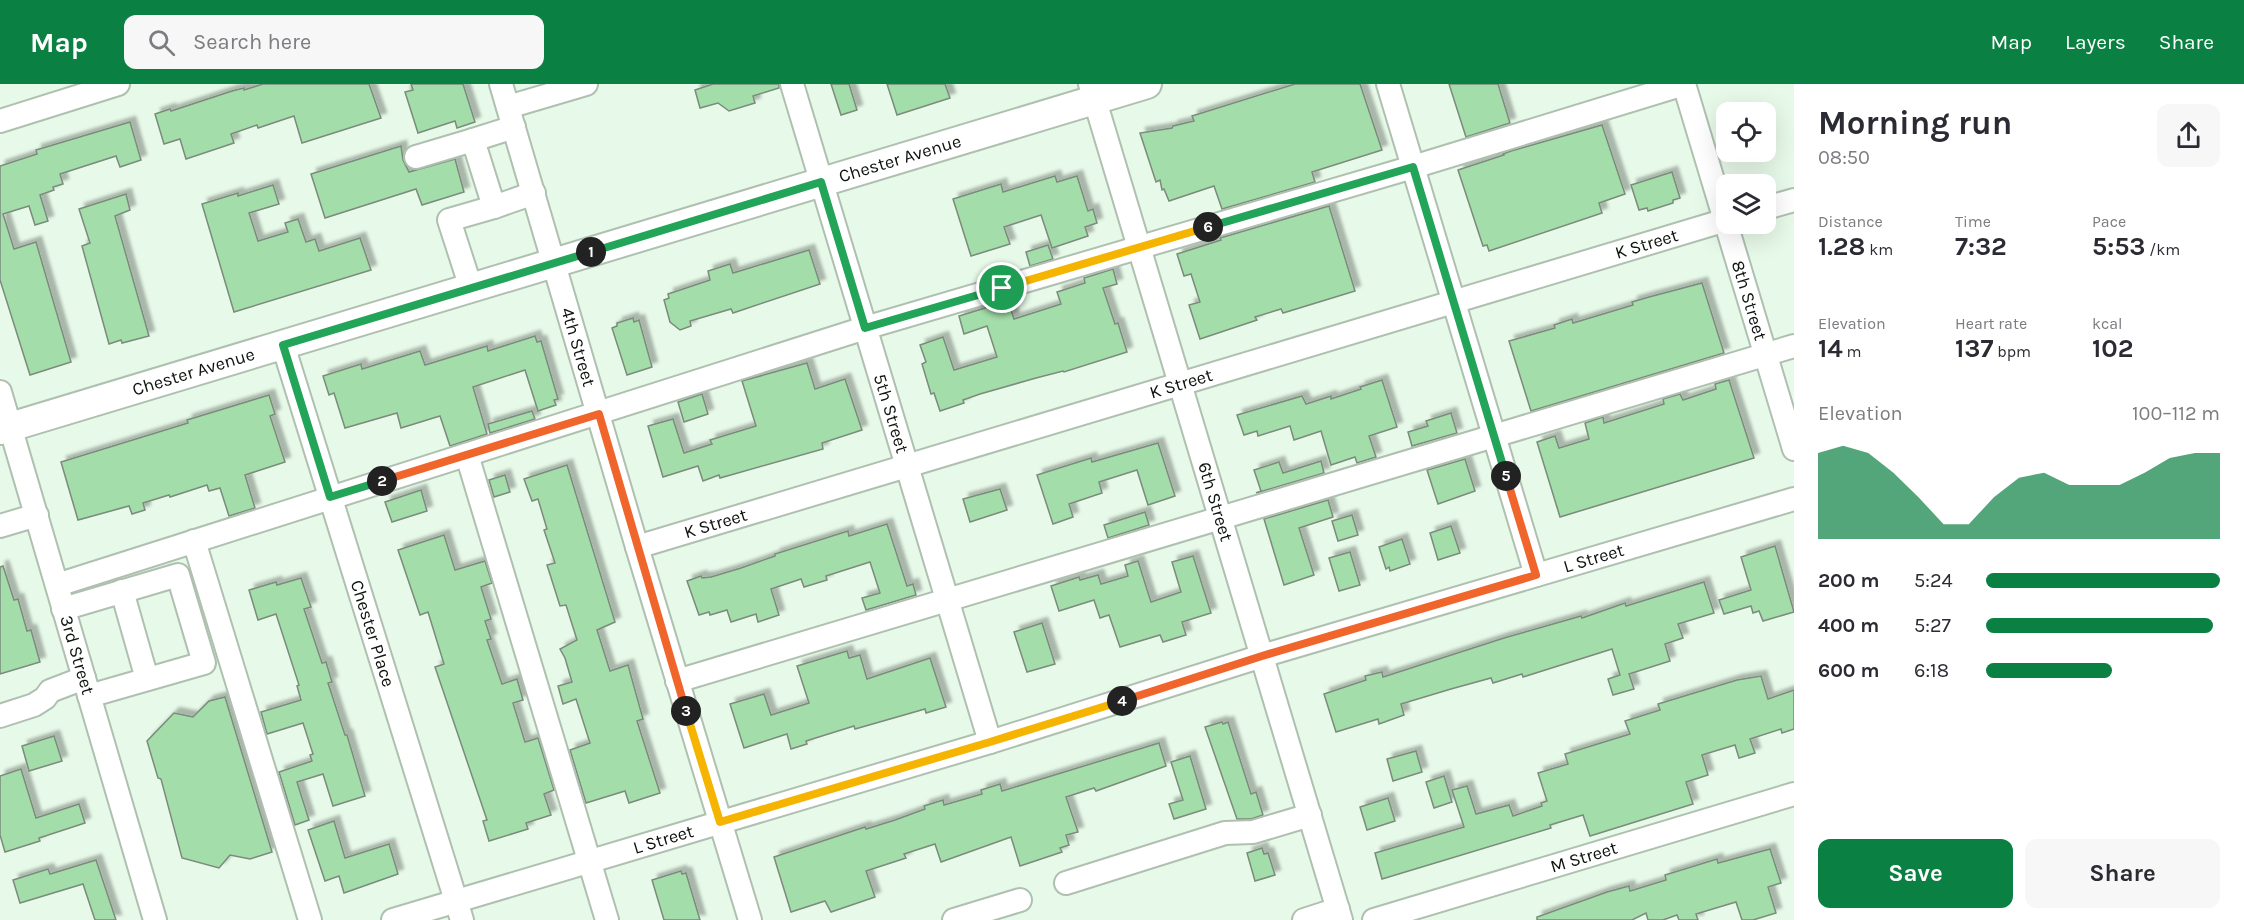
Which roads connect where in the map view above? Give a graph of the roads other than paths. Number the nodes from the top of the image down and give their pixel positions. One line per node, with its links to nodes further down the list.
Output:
1 (118, 84): 10 (street)
2 (501, 84): 9 (street, 4th Street)
3 (586, 84): 9 (street)
4 (792, 84): 14 (street, 5th Street)
5 (1147, 84): 8 (main road, Chester Avenue)
6 (1388, 84): 13 (street)
7 (1684, 84): 13 (street); 15 (street, 8th Street)
8 (1092, 92): 14 (main road, Chester Avenue); 22 (street, 6th Street)
9 (511, 117): 11 (street); 16 (street, 4th Street)
10 (0, 121)
11 (472, 140): 12 (street); 19 (street)
12 (416, 157)
13 (1413, 167): 22 (street); 25 (street)
14 (821, 182): 23 (main road, Chester Avenue); 26 (street, 5th Street)
15 (1716, 188)
16 (534, 193): 19 (street); 23 (street, 4th Street)
17 (1794, 200): 18 (street)
18 (1776, 205)
19 (494, 207): 24 (street)
20 (1716, 223): 25 (street, K Street)
21 (1730, 234): 29 (street, 8th Street)
22 (1139, 247): 26 (street); 30 (street, 6th Street)
23 (555, 263): 24 (main road, Chester Avenue); 32 (street, 4th Street)
24 (471, 288): 27 (main road, Chester Avenue)
25 (1454, 302): 30 (street, K Street); 34 (street)
26 (865, 328): 32 (street); 37 (street, 5th Street)
27 (283, 345): 33 (main road, Chester Avenue); 38 (street, Chester Place)
28 (1794, 346): 29 (street)
29 (1766, 355): 34 (street); 35 (street, 8th Street)
30 (1180, 384): 37 (street, K Street); 41 (street, 6th Street)
31 (0, 392): 33 (street, 3rd Street)
32 (599, 414): 36 (street); 44 (street, 4th Street)
33 (5, 429): 40 (street, 3rd Street)
34 (1494, 437): 41 (street); 45 (street)
35 (1794, 448)
36 (467, 455): 38 (street); 59 (street)
37 (907, 466): 44 (street, K Street); 48 (street, 5th Street)
38 (330, 497): 43 (street); 62 (street, Chester Place)
39 (1794, 499): 45 (street, L Street)
40 (37, 515): 42 (street); 46 (street, 3rd Street)
41 (1220, 518): 48 (street); 50 (street, 6th Street)
42 (0, 526)
43 (194, 541): 46 (street); 65 (street)
44 (637, 548): 52 (street, 4th Street)
45 (1536, 575): 50 (street, L Street)
46 (57, 585): 49 (street, 3rd Street)
47 (122, 591): 49 (street); 51 (street); 51 (street)
48 (947, 601): 52 (street); 55 (street, 5th Street)
49 (63, 609): 53 (street, 3rd Street)
50 (1262, 656): 55 (street, L Street); 57 (street, 6th Street)
51 (147, 680): 53 (street)
52 (677, 681): 58 (street, 4th Street)
53 (87, 687): 54 (street); 64 (street, 3rd Street)
54 (0, 716)
55 (990, 742): 58 (street, L Street)
56 (1794, 794): 71 (street, M Street)
57 (1310, 815): 60 (street); 63 (street, 6th Street)
58 (720, 822): 59 (street, L Street); 68 (street, 4th Street)
59 (590, 861): 62 (street, L Street); 67 (street)
60 (1066, 883)
61 (1020, 900): 69 (street)
62 (459, 910): 66 (street, L Street)
63 (1340, 915): 70 (street)
64 (155, 920)
65 (310, 920)
66 (393, 920)
67 (607, 920)
68 (750, 920)
69 (954, 920)
70 (1304, 920)
71 (1374, 920)

